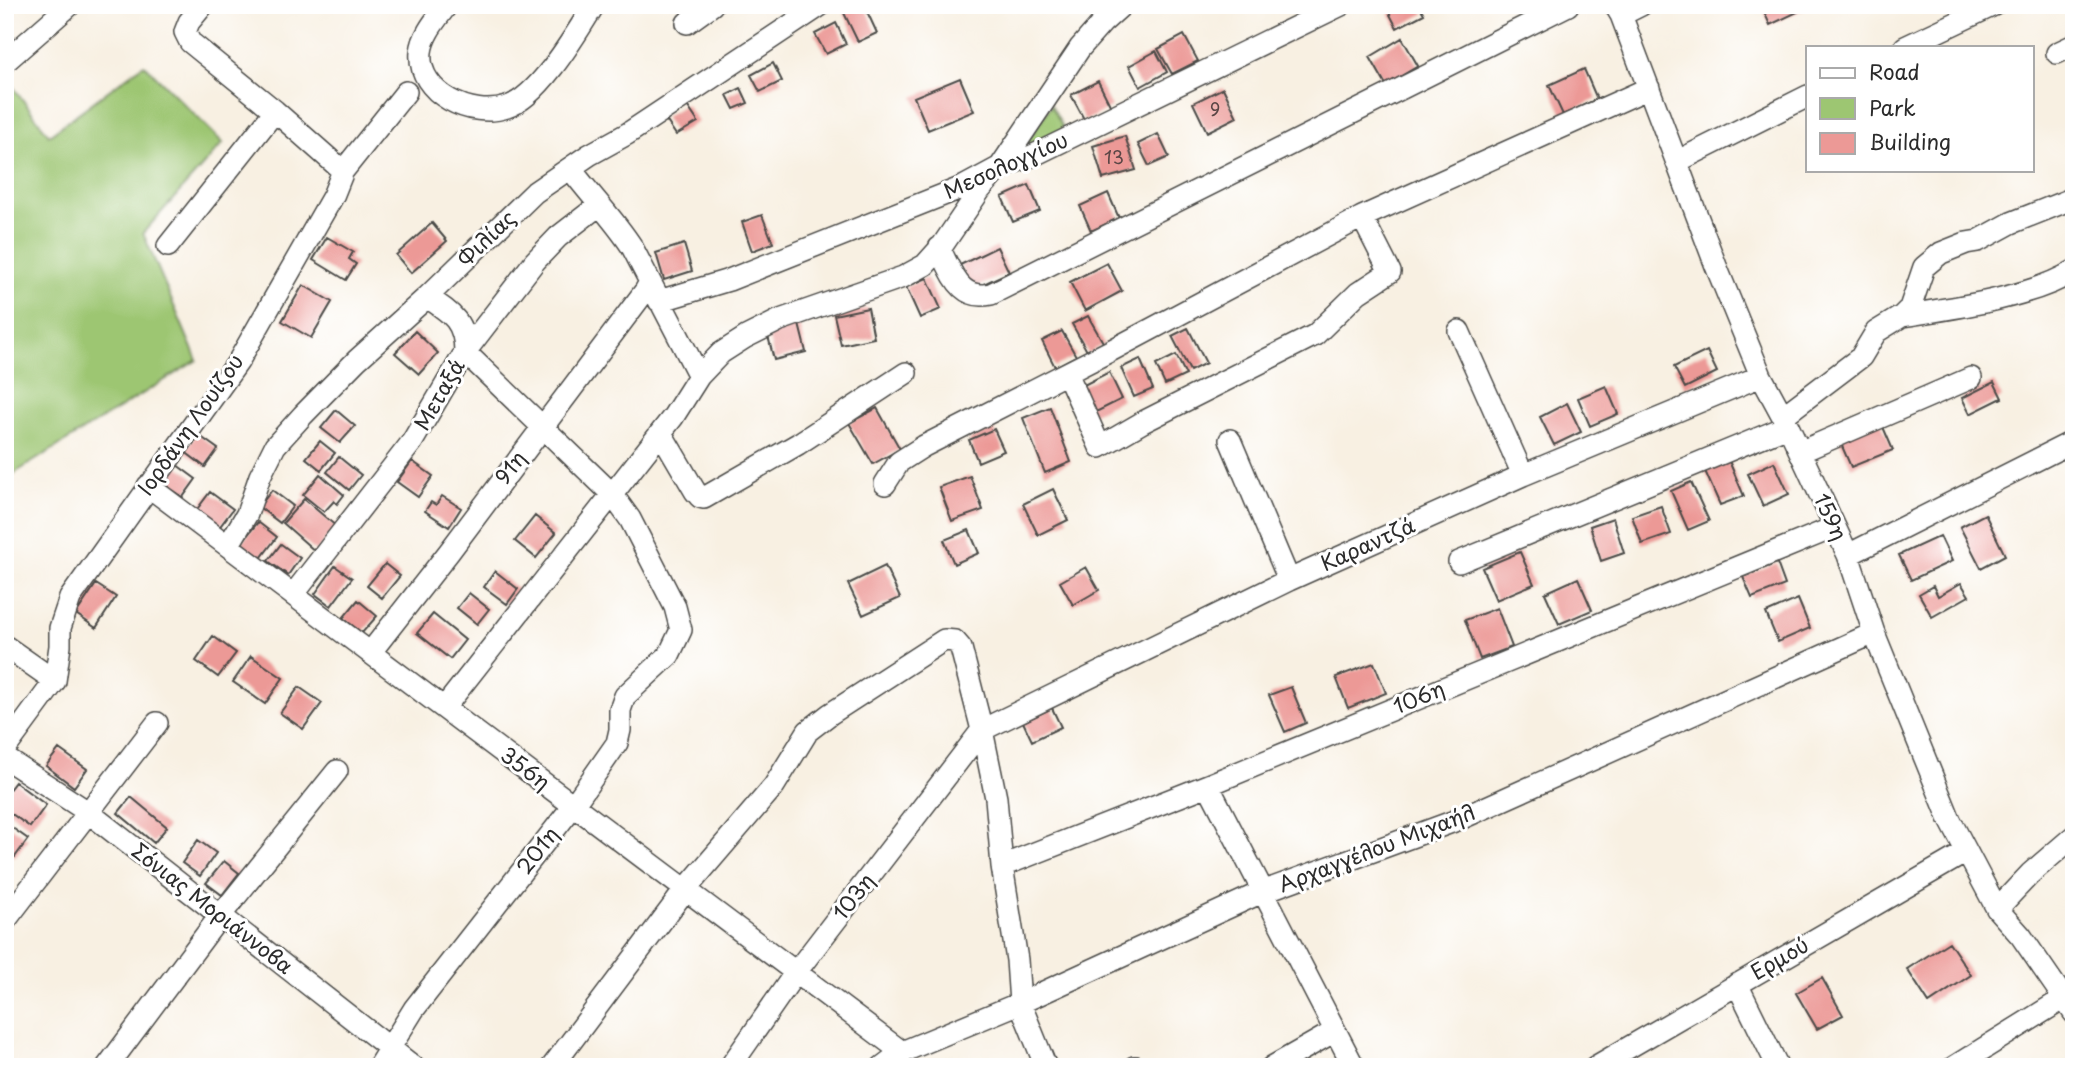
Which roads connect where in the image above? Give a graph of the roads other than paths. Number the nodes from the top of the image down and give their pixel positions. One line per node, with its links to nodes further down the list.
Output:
1 (70, 5): 15 (street)
2 (447, 5): 3 (street)
3 (594, 5)
4 (712, 5): 13 (street)
5 (821, 5): 22 (street, Φιλίας)
6 (1122, 5): 21 (street)
7 (1340, 5): 21 (street, Μεσολογγίου)
8 (1568, 5): 28 (street)
9 (1641, 5): 11 (street)
10 (1994, 5): 14 (street)
11 (1618, 10): 16 (street, 159η)
12 (196, 13): 19 (street)
13 (687, 23)
14 (1907, 46)
15 (6, 61)
16 (1648, 88): 20 (street, 159η); 26 (street)
17 (406, 92): 23 (street, Ιορδάνη Λουίζου)
18 (1806, 97): 20 (street)
19 (275, 111): 23 (street); 27 (street)
20 (1678, 161): 38 (street, 159η)
21 (1000, 167): 28 (street); 30 (street, Μεσολογγίου)
22 (570, 168): 25 (street); 31 (street, Φιλίας)
23 (343, 171): 48 (street, Ιορδάνη Λουίζου)
24 (2074, 198): 32 (street)
25 (598, 206): 30 (street); 34 (street, Μεταξά)
26 (1362, 217): 36 (street); 36 (street)
27 (168, 246)
28 (939, 248): 37 (street)
29 (2074, 271): 32 (street)
30 (655, 291): 37 (street); 41 (street, 91η)
31 (427, 297): 34 (street); 51 (street, Φιλίας)
32 (1902, 316): 40 (street)
33 (1459, 331): 46 (street)
34 (465, 352): 41 (street); 55 (street, Μεταξά)
35 (906, 373): 42 (street)
36 (1067, 373): 47 (street)
37 (698, 376): 42 (street)
38 (1761, 376): 40 (street, 159η); 46 (street, Καραντζά)
39 (1971, 378): 45 (street)
40 (1786, 421): 45 (street, 159η); 53 (street)
41 (543, 426): 49 (street); 58 (street, 91η)
42 (661, 433): 49 (street)
43 (1230, 440): 54 (street)
44 (2074, 441): 52 (street)
45 (1800, 452): 50 (street, 159η)
46 (1523, 475): 54 (street, Καραντζά)
47 (885, 484)
48 (148, 486): 51 (street, 356η); 59 (street, Ιορδάνη Λουίζου)
49 (612, 494): 60 (street); 67 (street, 201η)
50 (1835, 527): 52 (street, 159η); 66 (street, 106η)
51 (228, 546): 55 (street, 356η)
52 (1848, 555): 56 (street, 159η)
53 (1459, 562)
54 (1290, 580): 62 (street, Καραντζά)
55 (293, 595): 58 (street, 356η)
56 (1874, 633): 70 (street, 159η); 73 (street, Αρχαγγέλου Μιχαήλ)
57 (5, 646): 59 (street)
58 (370, 653): 60 (street, 356η)
59 (55, 681): 63 (street)
60 (444, 708): 67 (street, 356η)
61 (157, 723): 68 (street)
62 (982, 730): 71 (street); 72 (street); 77 (street, 103η)
63 (5, 749)
64 (5, 758): 68 (street, Σόνιας Μοριάννοβα)
65 (337, 771): 75 (street)
66 (1208, 785): 71 (street, 106η); 73 (street)
67 (573, 806): 72 (street, 356η); 82 (street, 201η)
68 (89, 812): 75 (street, Σόνιας Μοριάννοβα); 76 (street)
69 (2070, 845): 74 (street)
70 (1966, 852): 74 (street, 159η); 78 (street, Ερμού)
71 (1002, 866): 79 (street)
72 (685, 890): 77 (street, 356η); 87 (street)
73 (1262, 892): 79 (street, Αρχαγγέλου Μιχαήλ); 81 (street)
74 (1997, 909): 80 (street, 159η)
75 (220, 916): 82 (street, Σόνιας Μοριάννοβα); 84 (street)
76 (5, 920)
77 (796, 972): 83 (street, 356η); 88 (street, 103η)
78 (1737, 984): 93 (street, Ερμού); 94 (street)
79 (1020, 1003): 83 (street, Αρχαγγέλου Μιχαήλ); 90 (street)
80 (2068, 1006): 95 (street)
81 (1335, 1031): 91 (street); 92 (street)
82 (391, 1049): 85 (street, 201η); 86 (street, Σόνιας Μοριάννοβα)
83 (901, 1052): 89 (street, Αρχαγγέλου Μιχαήλ)
84 (107, 1067)
85 (378, 1067)
86 (414, 1067)
87 (552, 1067)
88 (730, 1067)
89 (882, 1067)
90 (1046, 1067)
91 (1272, 1067)
92 (1354, 1067)
93 (1595, 1067)
94 (1778, 1067)
95 (1954, 1067)

